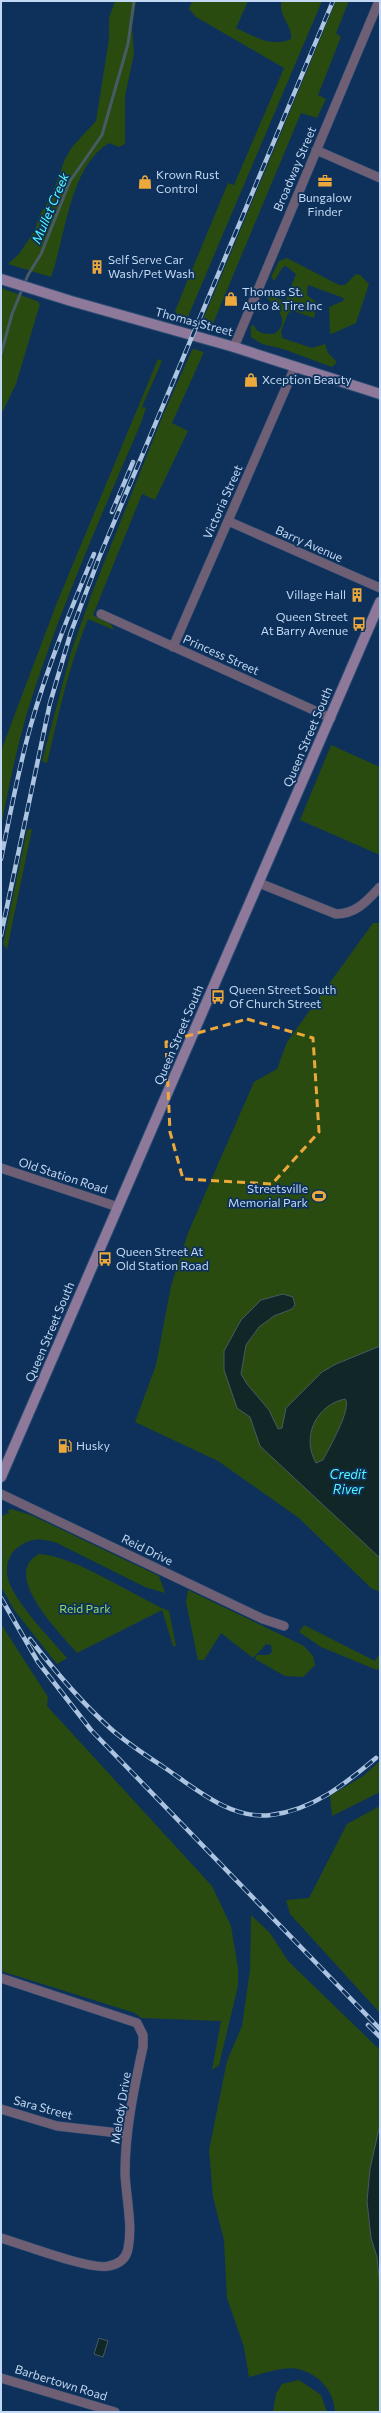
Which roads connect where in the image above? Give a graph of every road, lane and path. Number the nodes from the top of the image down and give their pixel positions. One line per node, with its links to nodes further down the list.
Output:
1 (379, 1): 2 (street, Broadway Street)
2 (316, 150): 3 (street); 5 (street, Broadway Street)
3 (380, 178)
4 (1, 279): 5 (main road, Thomas Street)
5 (234, 347): 6 (main road, Thomas Street)
6 (295, 367): 7 (main road, Thomas Street); 8 (street, Victoria Street)
7 (380, 394)
8 (228, 521): 9 (street, Barry Avenue); 12 (street, Victoria Street)
9 (380, 588)
10 (380, 602): 13 (main road, Queen Street South)
11 (101, 614): 12 (street, Princess Street)
12 (173, 647): 13 (street, Princess Street)
13 (331, 718): 14 (main road, Queen Street South)
14 (259, 883): 15 (street); 17 (main road, Queen Street South)
15 (380, 887)
16 (1, 1168): 17 (street, Old Station Road)
17 (118, 1207): 18 (main road, Queen Street South)
18 (1, 1477)
19 (1, 1494): 20 (street, Reid Drive)
20 (284, 1626)
21 (1, 1978): 23 (street, Melody Drive)
22 (1, 2109): 23 (street, Sara Street)
23 (127, 2134): 24 (street, Melody Drive)
24 (1, 2238)
25 (1, 2378): 26 (street, Barbertown Road)
26 (115, 2412)

